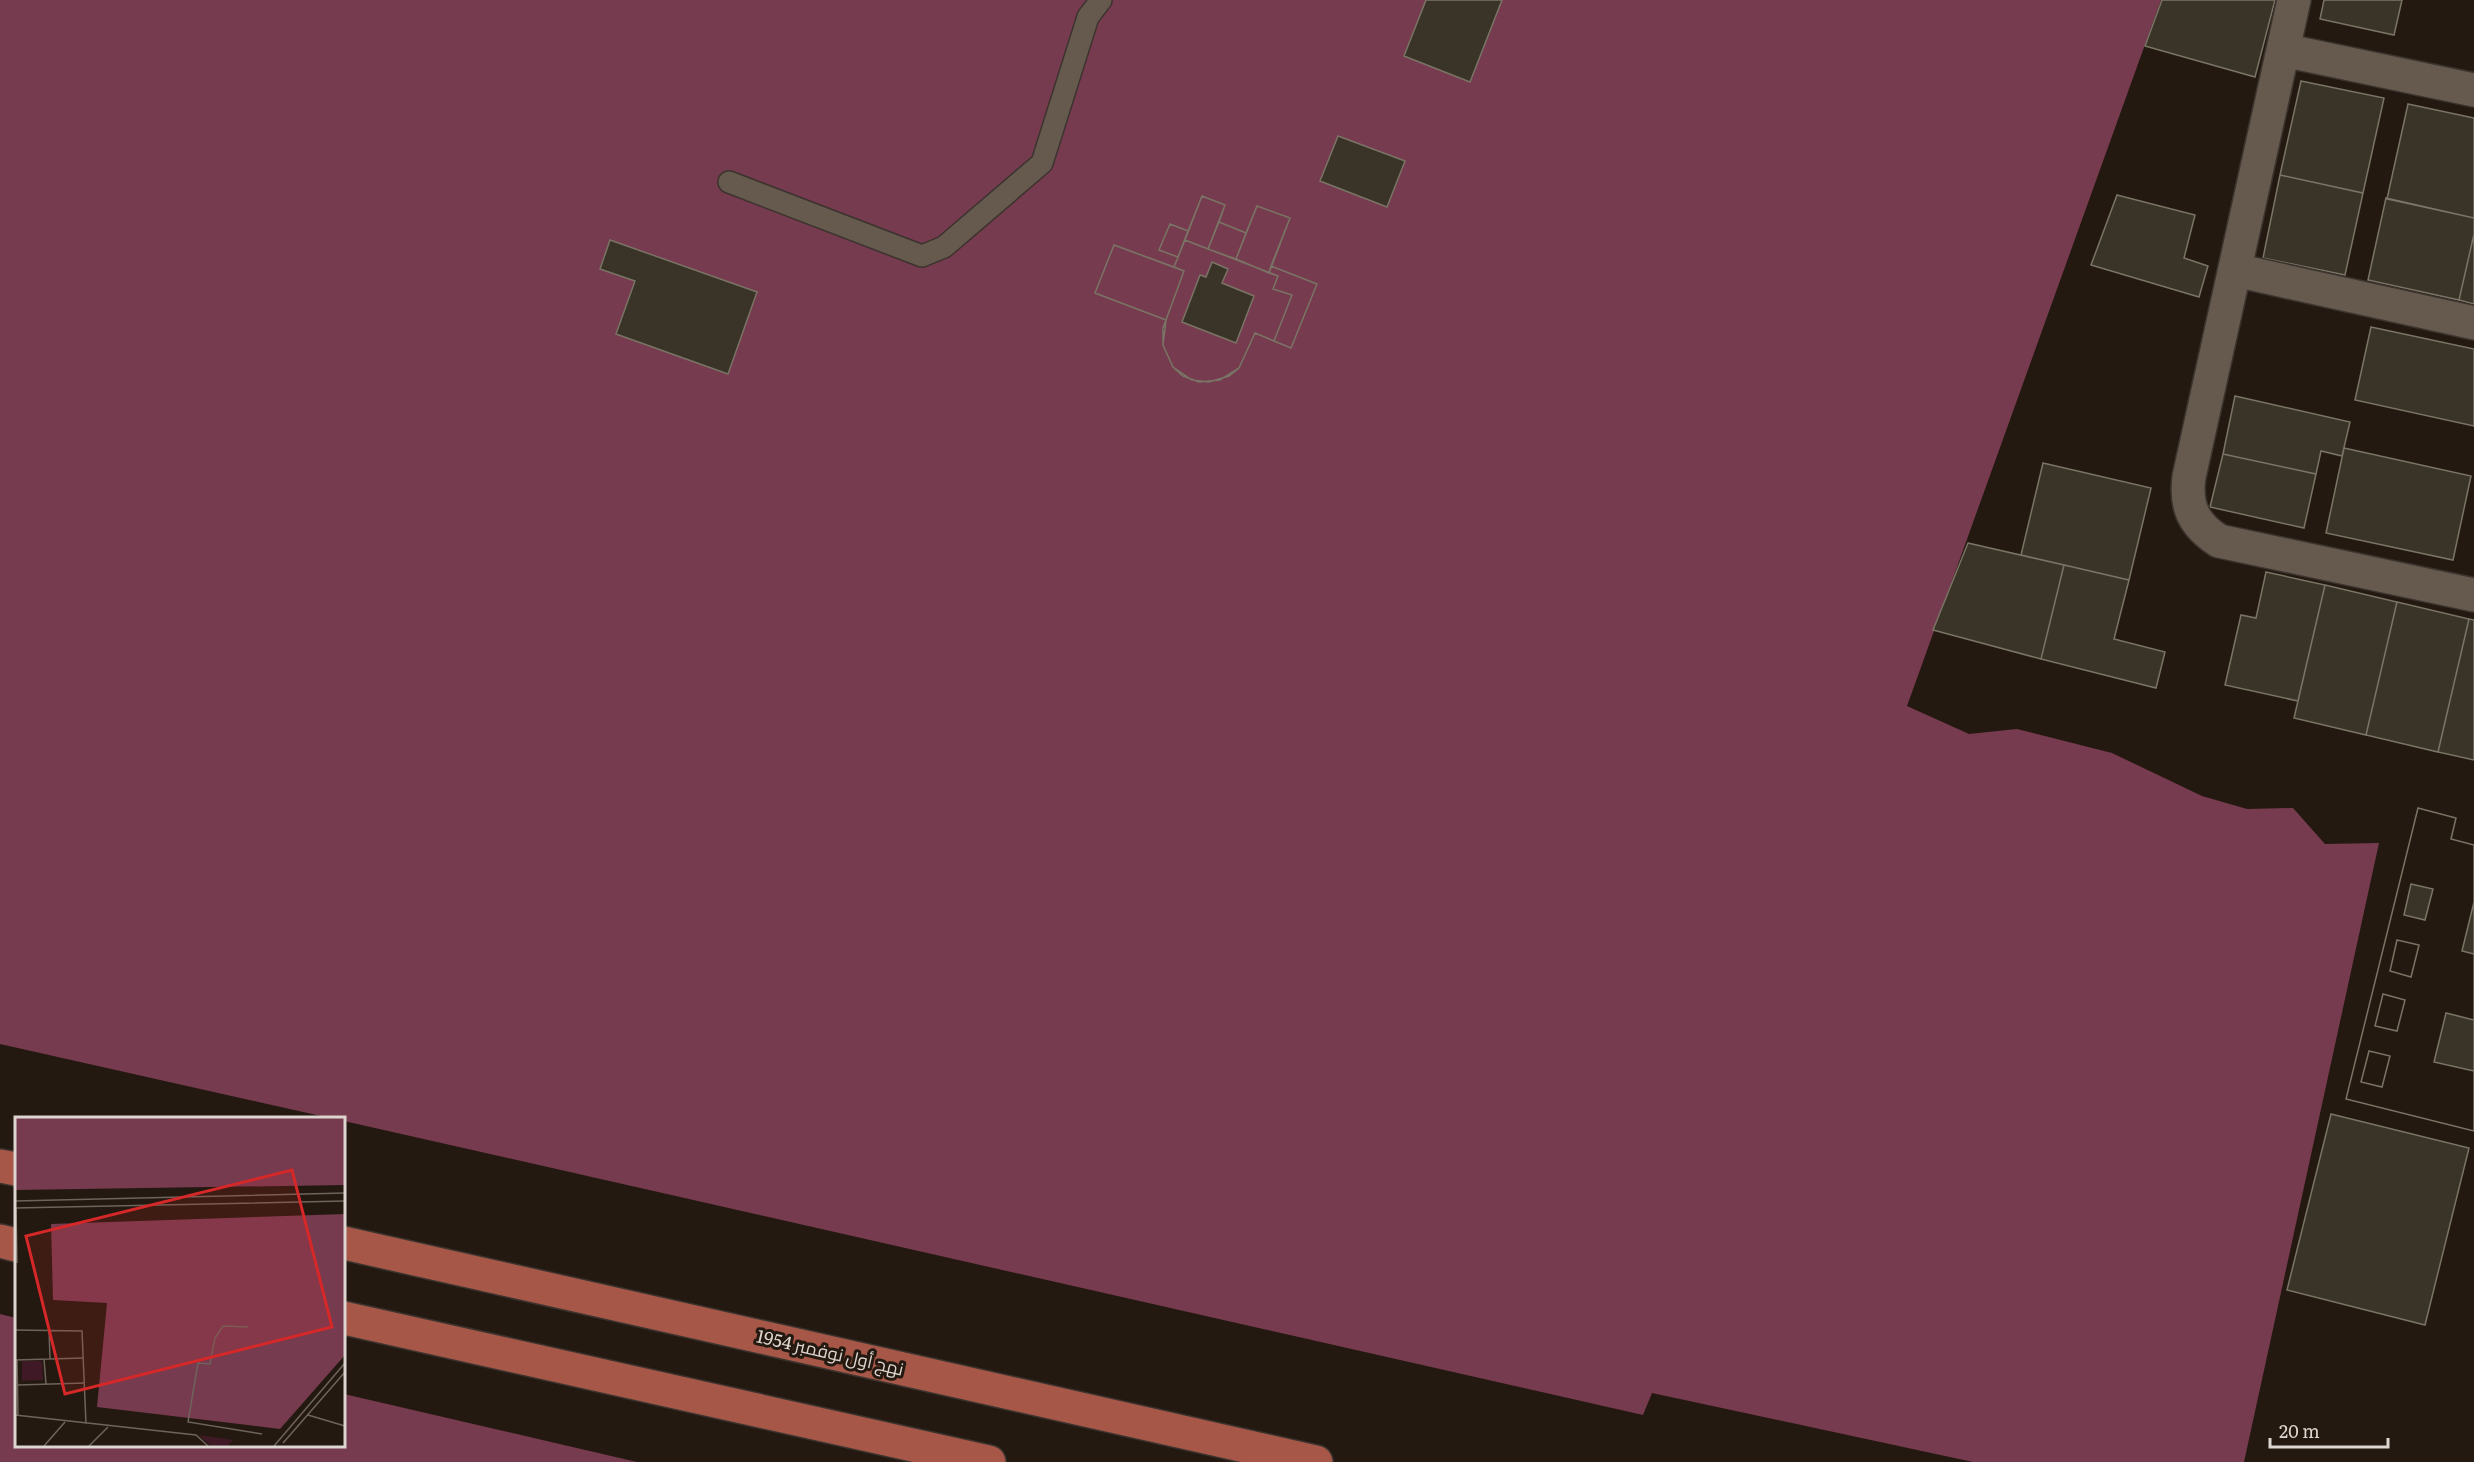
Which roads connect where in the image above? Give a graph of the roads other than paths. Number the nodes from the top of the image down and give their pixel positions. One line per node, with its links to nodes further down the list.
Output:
1 (1101, 0): 5 (lane)
2 (2294, 0): 3 (street)
3 (2283, 50): 4 (street); 6 (street)
4 (2474, 90)
5 (729, 182)
6 (2235, 270): 7 (street); 8 (street)
7 (2474, 323)
8 (2474, 595)
9 (0, 1166): 10 (main road)
10 (15, 1169)
11 (0, 1241): 13 (main road)
12 (345, 1243): 16 (main road, نهج أول نوفمبر 1954)
13 (15, 1245)
14 (345, 1318): 15 (main road)
15 (989, 1462)
16 (1316, 1462)

